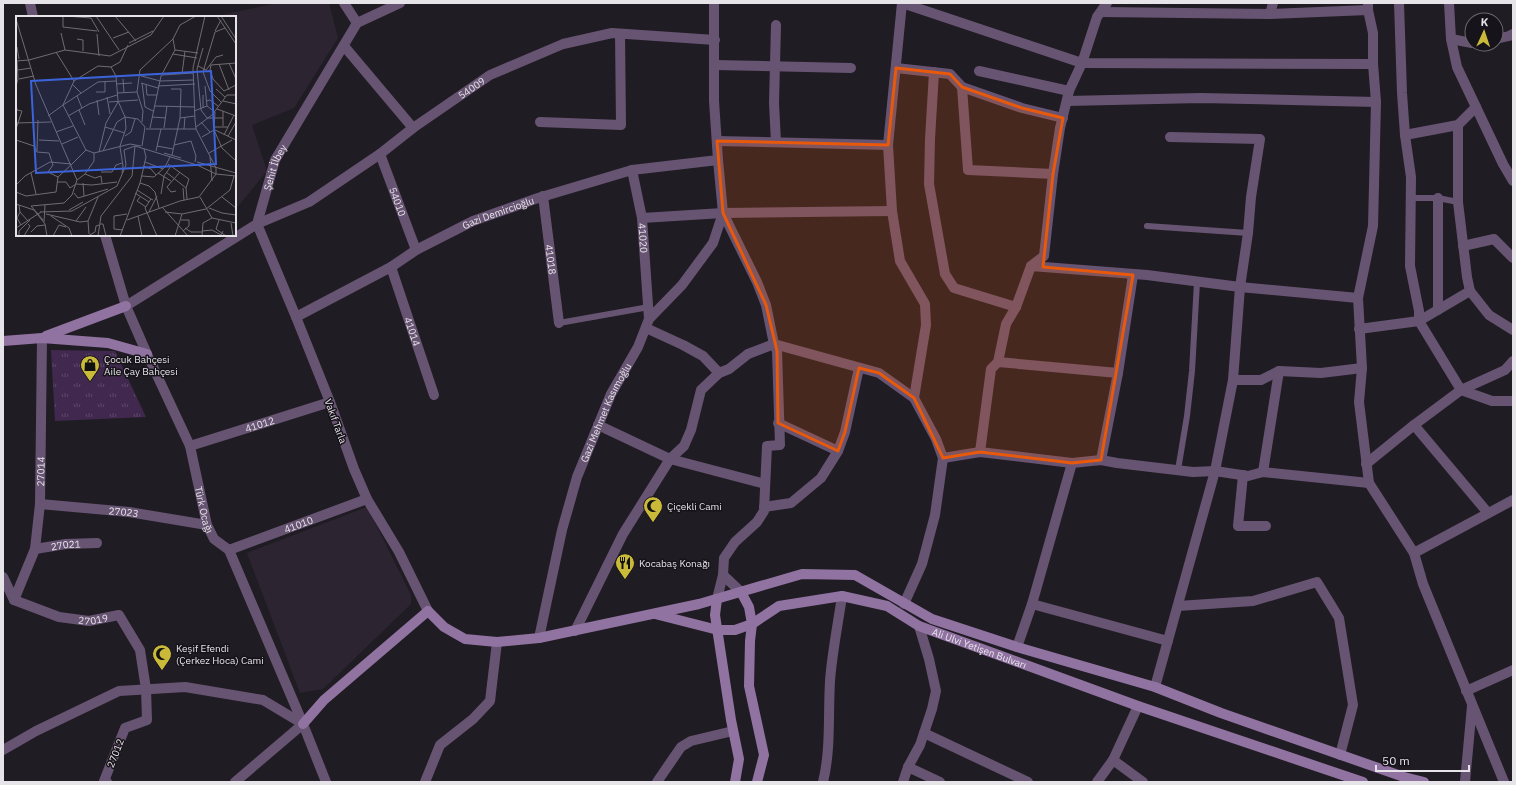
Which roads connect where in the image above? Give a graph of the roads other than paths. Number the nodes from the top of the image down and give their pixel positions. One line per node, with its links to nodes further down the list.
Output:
1 (30, 3): 13 (street)
2 (344, 3): 14 (street)
3 (400, 3): 14 (street)
4 (714, 3): 18 (street)
5 (902, 3): 21 (street); 26 (street)
6 (1107, 3): 11 (street)
7 (1273, 3): 12 (street)
8 (1399, 3): 37 (street)
9 (1449, 3): 17 (street)
10 (1368, 7): 12 (street); 22 (street)
11 (1101, 12): 12 (street); 21 (street)
12 (1270, 14)
13 (33, 16)
14 (357, 23): 20 (street, Şehit İlbey)
15 (776, 25): 24 (street)
16 (620, 34): 18 (street, 54009); 34 (street); 36 (street, 54009)
17 (1451, 39): 19 (street); 32 (street)
18 (715, 40): 23 (street)
19 (1464, 41)
20 (344, 46): 36 (street); 54 (street, Şehit İlbey)
21 (1082, 63): 22 (street); 30 (street)
22 (1372, 64): 31 (street)
23 (714, 65): 24 (street); 39 (street)
24 (775, 66): 25 (street); 40 (street)
25 (851, 68)
26 (896, 68): 28 (street); 41 (street)
27 (979, 70): 30 (street)
28 (934, 72): 29 (street); 70 (street)
29 (962, 87): 33 (street); 45 (street)
30 (1068, 96): 31 (street); 33 (street)
31 (1376, 102): 67 (street)
32 (1476, 107): 35 (street); 46 (street)
33 (1063, 118): 45 (street)
34 (540, 122)
35 (1458, 125): 37 (street); 50 (street)
36 (413, 128): 42 (street, 54009)
37 (1405, 135): 48 (street)
38 (1170, 137): 56 (street)
39 (717, 141): 40 (street); 43 (street)
40 (776, 142): 41 (street)
41 (888, 144): 51 (street)
42 (380, 154): 54 (street, 54009); 59 (street, 54010)
43 (718, 160): 44 (street, Gazi Demircioğlu); 52 (street)
44 (632, 170): 47 (street, Gazi Demircioğlu); 53 (street, 41020)
45 (1053, 174): 61 (street)
46 (1513, 181)
47 (543, 196): 59 (street, Gazi Demircioğlu); 74 (street, 41018)
48 (1412, 198): 49 (lane); 73 (street)
49 (1438, 198): 50 (lane); 71 (street)
50 (1458, 202): 58 (street)
51 (892, 211): 52 (street); 92 (street)
52 (724, 213): 53 (street); 75 (street, Gazi Mehmet Kasımoğlu); 80 (street)
53 (642, 218): 69 (street, 41020)
54 (257, 224): 68 (street); 72 (street, Vakıf Tarla)
55 (1147, 226): 56 (lane)
56 (1248, 233): 65 (street)
57 (105, 236): 68 (street, Türk Ocağı)
58 (1463, 246): 60 (street); 66 (street)
59 (416, 250): 62 (street, Gazi Demircioğlu)
60 (1513, 258)
61 (1031, 266): 63 (street); 70 (street)
62 (391, 267): 72 (street, Gazi Demircioğlu); 91 (street, 41014)
63 (1133, 274): 64 (street); 86 (street)
64 (1197, 282): 65 (street); 106 (lane)
65 (1240, 287): 67 (street); 89 (street)
66 (1470, 291): 71 (street); 77 (street)
67 (1358, 298): 76 (street)
68 (126, 306): 78 (main road); 81 (street, Türk Ocağı)
69 (649, 307): 74 (lane); 75 (street, 41020)
70 (1016, 307): 83 (street)
71 (1438, 310): 73 (street)
72 (296, 317): 94 (street, Vakıf Tarla)
73 (1419, 321): 76 (street); 90 (street)
74 (559, 323)
75 (647, 324): 88 (street); 97 (street, Gazi Mehmet Kasımoğlu)
76 (1359, 329): 85 (street)
77 (1513, 330)
78 (42, 338): 79 (main road); 81 (main road); 114 (street, 27014)
79 (3, 341)
80 (774, 344): 84 (street); 88 (street); 95 (street)
81 (147, 354): 98 (street, Türk Ocağı)
82 (1513, 361): 90 (street)
83 (998, 362): 86 (street); 100 (street)
84 (859, 368): 92 (street); 99 (street)
85 (1362, 368): 87 (street); 105 (street)
86 (1118, 372): 103 (street)
87 (1279, 372): 89 (street); 108 (street)
88 (718, 373): 102 (street)
89 (1233, 380): 107 (street)
90 (1461, 390): 93 (street); 96 (street)
91 (434, 396)
92 (914, 398): 101 (street)
93 (1513, 401)
94 (330, 402): 98 (street, 41012); 112 (street, Vakıf Tarla)
95 (778, 423): 99 (street); 111 (street)
96 (1414, 425): 105 (street); 116 (street)
97 (598, 426): 102 (street); 138 (street, Gazi Mehmet Kasımoğlu)
98 (190, 446): 117 (street, Türk Ocağı)
99 (838, 451): 115 (street)
100 (980, 452): 101 (street); 104 (street)
101 (943, 458): 129 (street)
102 (670, 459): 111 (street); 137 (street)
103 (1101, 460): 104 (street); 106 (street)
104 (1072, 463): 130 (street)
105 (1366, 464): 110 (street)
106 (1178, 470): 107 (street)
107 (1216, 471): 109 (street); 131 (street)
108 (1263, 472): 109 (street); 110 (street)
109 (1243, 475): 118 (street)
110 (1369, 483): 122 (street)
111 (765, 484): 115 (street)
112 (367, 499): 121 (street, 41010); 132 (street, Vakıf Tarla)
113 (1513, 500): 116 (street)
114 (40, 504): 117 (street, 27023); 120 (street, 27014)
115 (764, 507): 123 (street)
116 (1488, 513): 122 (street)
117 (207, 525): 121 (street, Türk Ocağı)
118 (1266, 526)
119 (97, 543): 120 (street, 27021)
120 (34, 549): 128 (street, 27014)
121 (229, 550): 148 (street, Türk Ocağı)
122 (1414, 553): 145 (street)
123 (723, 575): 125 (street); 127 (street)
124 (3, 577): 128 (street)
125 (741, 592): 127 (main road); 129 (main road); 134 (main road)
126 (842, 596): 134 (main road, Ali Ulvi Yetişen Bulvarı); 135 (main road, Ali Ulvi Yetişen Bulvarı); 163 (street)
127 (717, 599): 133 (main road); 136 (main road)
128 (14, 600): 144 (street, 27019)
129 (904, 604): 141 (main road)
130 (1032, 604): 139 (street); 141 (street)
131 (1178, 606): 139 (street); 152 (street)
132 (428, 611): 140 (main road); 148 (main road)
133 (654, 614): 136 (main road); 137 (main road)
134 (752, 624): 136 (main road); 162 (main road)
135 (919, 626): 147 (main road, Ali Ulvi Yetişen Bulvarı); 150 (street)
136 (718, 630): 149 (main road)
137 (575, 631): 138 (main road)
138 (539, 638): 140 (main road)
139 (1168, 641): 143 (street)
140 (497, 642): 159 (street)
141 (1017, 647): 143 (main road)
142 (1513, 670): 145 (street)
143 (1155, 687): 152 (main road)
144 (146, 690): 148 (street); 151 (street); 156 (street, 27012)
145 (1466, 691): 146 (street)
146 (1472, 704): 170 (street); 171 (street)
147 (1138, 706): 153 (street); 168 (main road, Ali Ulvi Yetişen Bulvarı)
148 (303, 724): 157 (street); 158 (street, Türk Ocağı)
149 (733, 731): 160 (street); 161 (main road)
150 (924, 732): 154 (street); 166 (street)
151 (3, 750)
152 (1340, 755): 169 (main road)
153 (1113, 760): 155 (street); 167 (street)
154 (908, 767): 164 (street); 165 (street)
155 (1139, 781)
156 (105, 782)
157 (235, 782)
158 (326, 782)
159 (425, 782)
160 (657, 782)
161 (735, 782)
162 (757, 782)
163 (823, 782)
164 (903, 782)
165 (940, 782)
166 (1028, 782)
167 (1097, 782)
168 (1362, 782)
169 (1424, 782)
170 (1465, 782)
171 (1504, 782)

